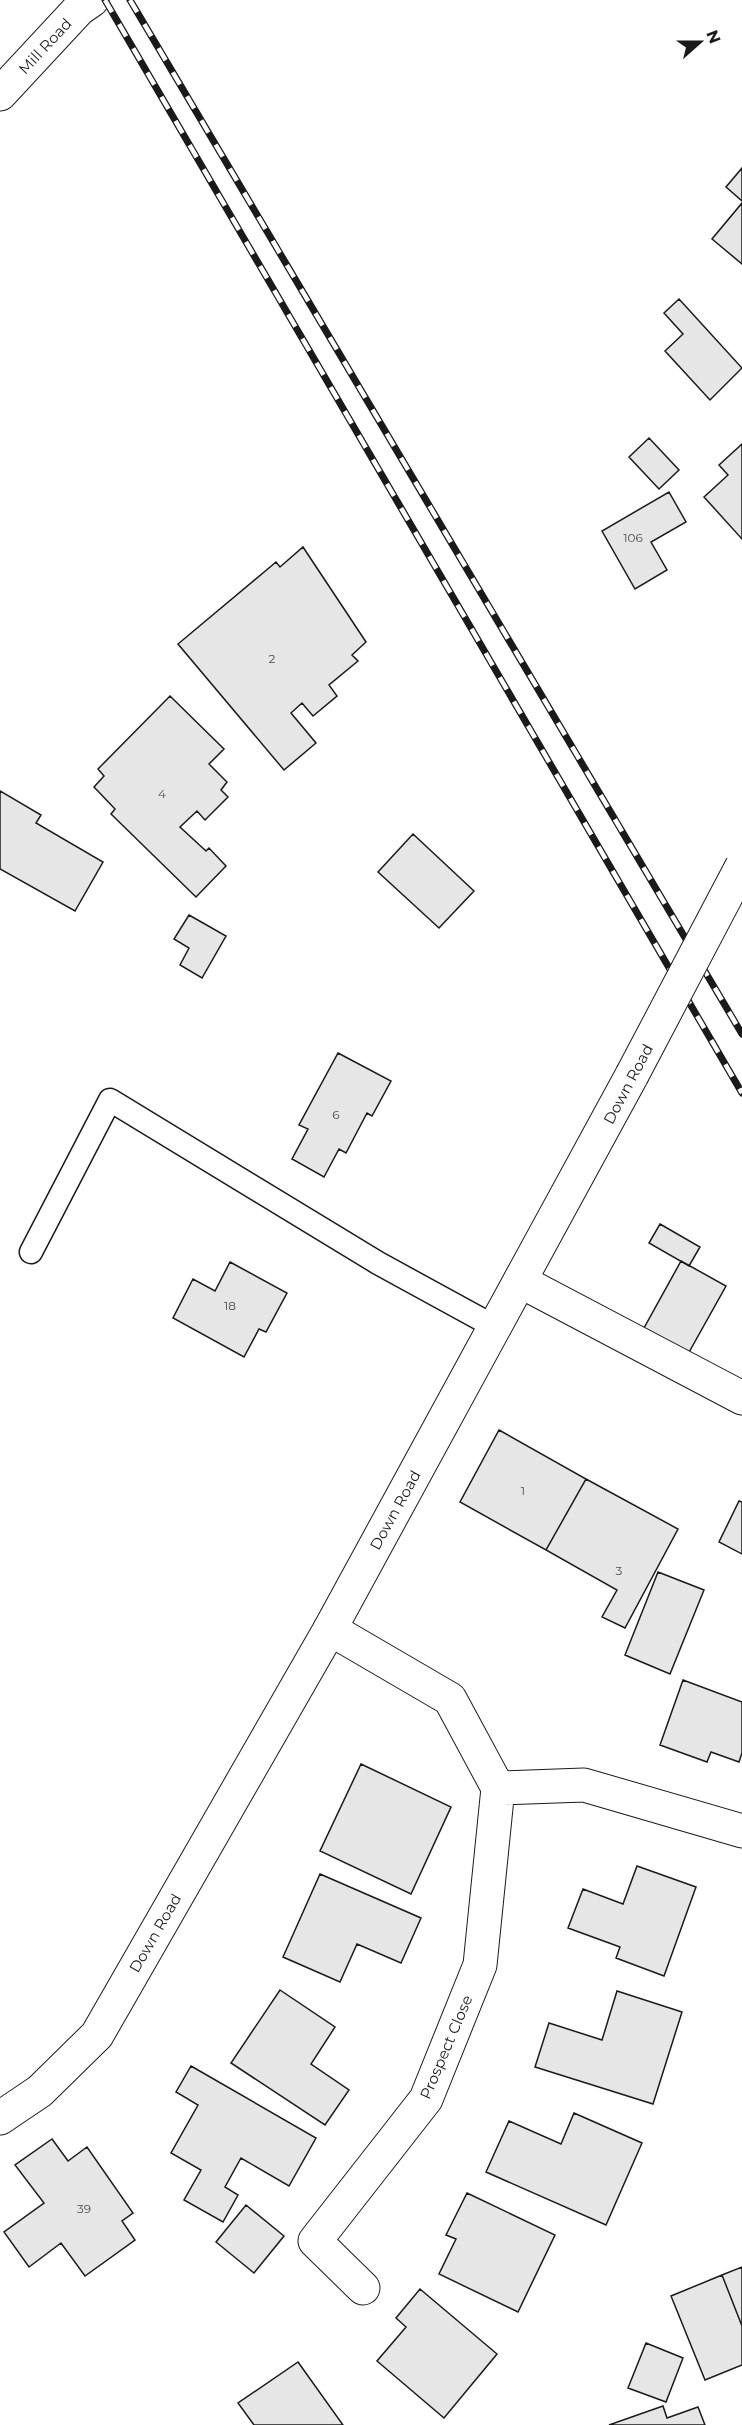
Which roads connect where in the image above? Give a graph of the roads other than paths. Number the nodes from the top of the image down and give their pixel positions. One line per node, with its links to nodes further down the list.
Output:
1 (92, 0): 2 (street, Mill Road)
2 (0, 94)
3 (742, 866): 5 (street, Down Road, bridge)
4 (31, 1252): 6 (lane)
5 (520, 1281): 6 (street, Down Road); 7 (street)
6 (495, 1327): 8 (street, Down Road)
7 (742, 1398)
8 (330, 1629): 9 (street); 11 (street, Down Road)
9 (498, 1788): 10 (street); 12 (street, Prospect Close)
10 (742, 1832)
11 (0, 2118)
12 (363, 2288)

